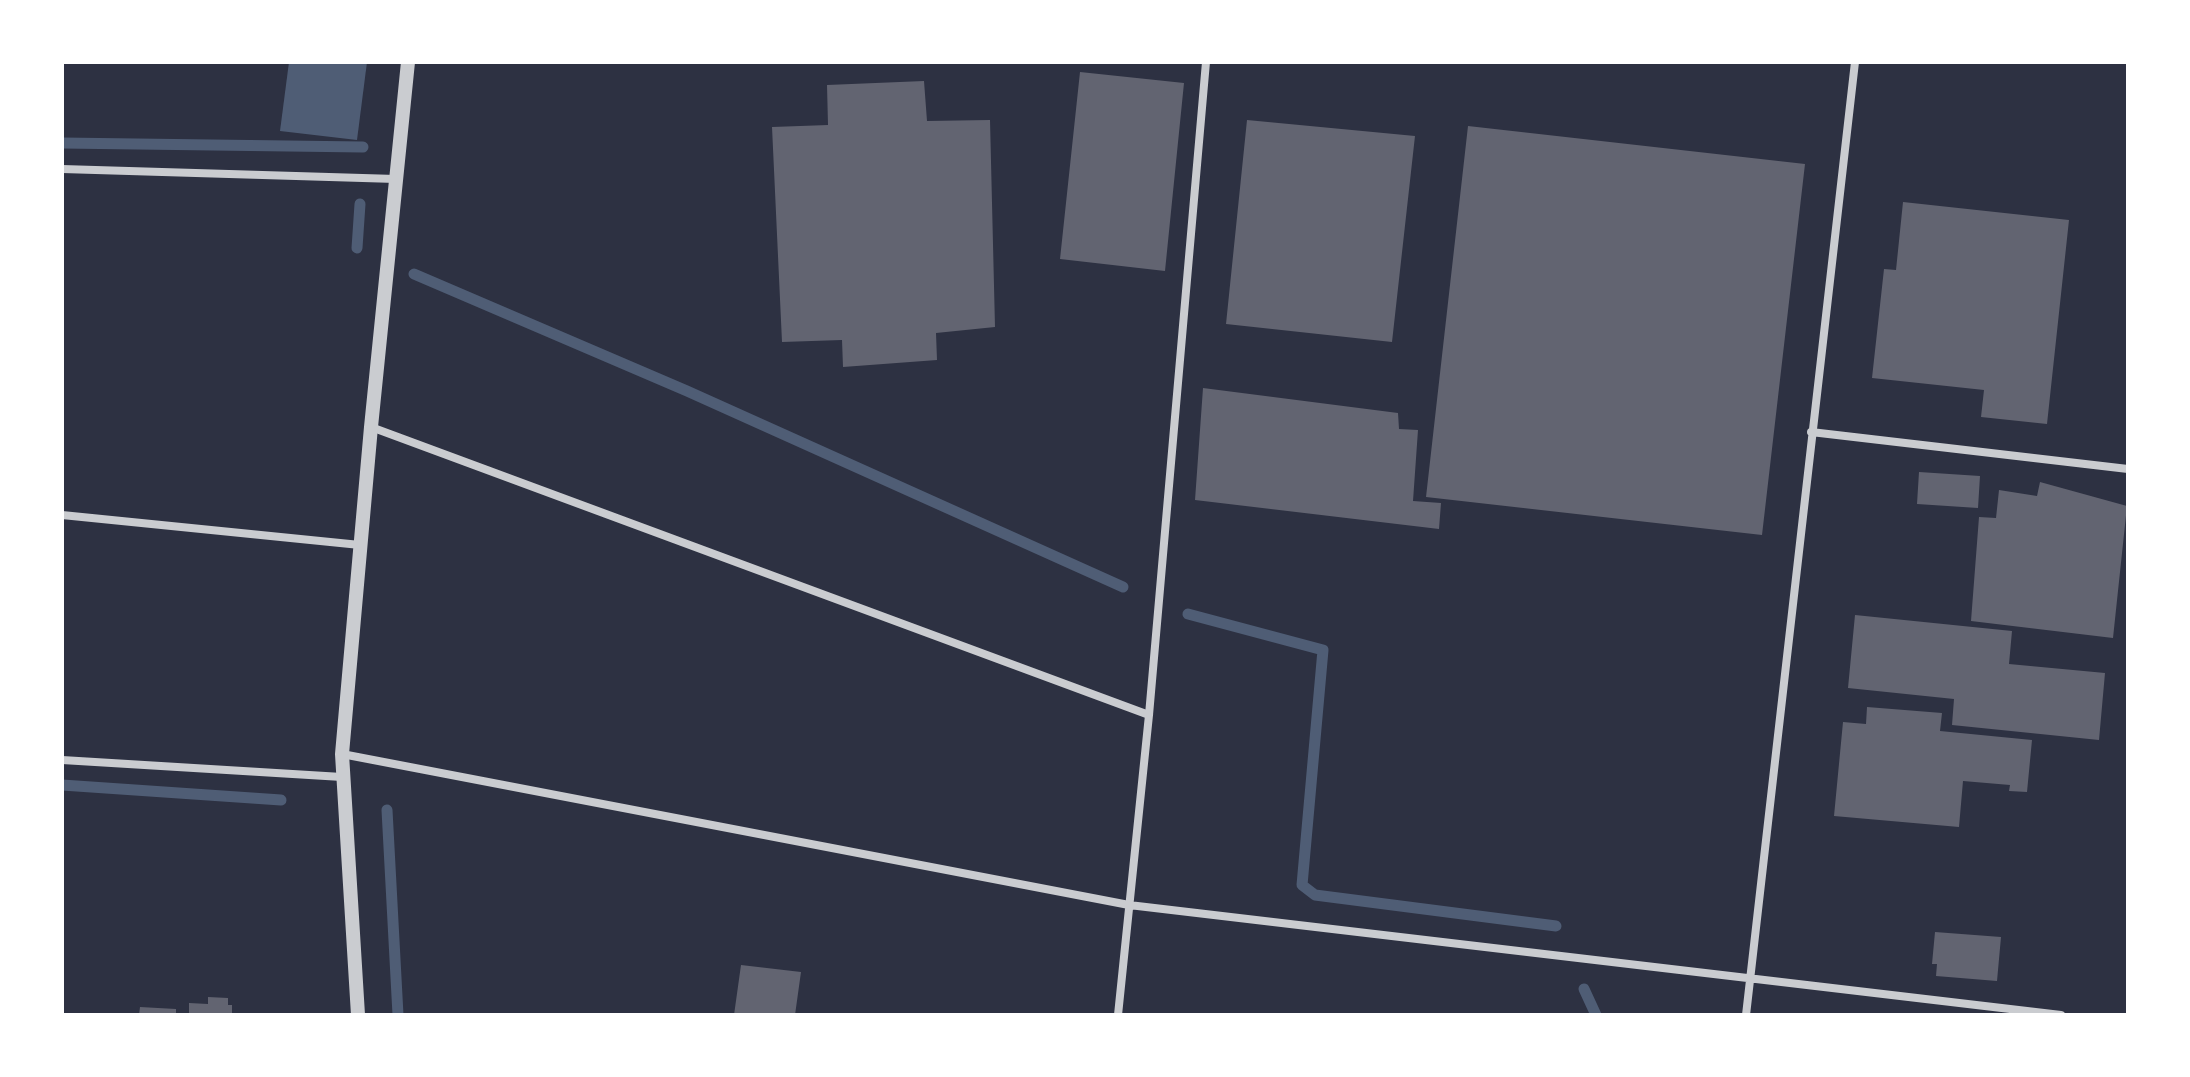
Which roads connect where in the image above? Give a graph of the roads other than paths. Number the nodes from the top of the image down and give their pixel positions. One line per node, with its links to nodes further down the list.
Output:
1 (408, 62): 5 (street)
2 (1206, 62): 11 (street)
3 (1855, 62): 7 (street)
4 (62, 169): 5 (street)
5 (396, 179): 6 (street)
6 (371, 427): 10 (street); 11 (street)
7 (1811, 432): 8 (street); 16 (street)
8 (2128, 469)
9 (62, 515): 10 (street)
10 (360, 545): 12 (street)
11 (1149, 715): 15 (street)
12 (342, 754): 14 (street); 15 (street)
13 (62, 760): 14 (street)
14 (342, 777): 17 (street)
15 (1129, 905): 16 (street); 18 (street)
16 (1751, 977): 19 (street); 20 (street)
17 (358, 1015)
18 (1118, 1015)
19 (1746, 1015)
20 (2061, 1015)

